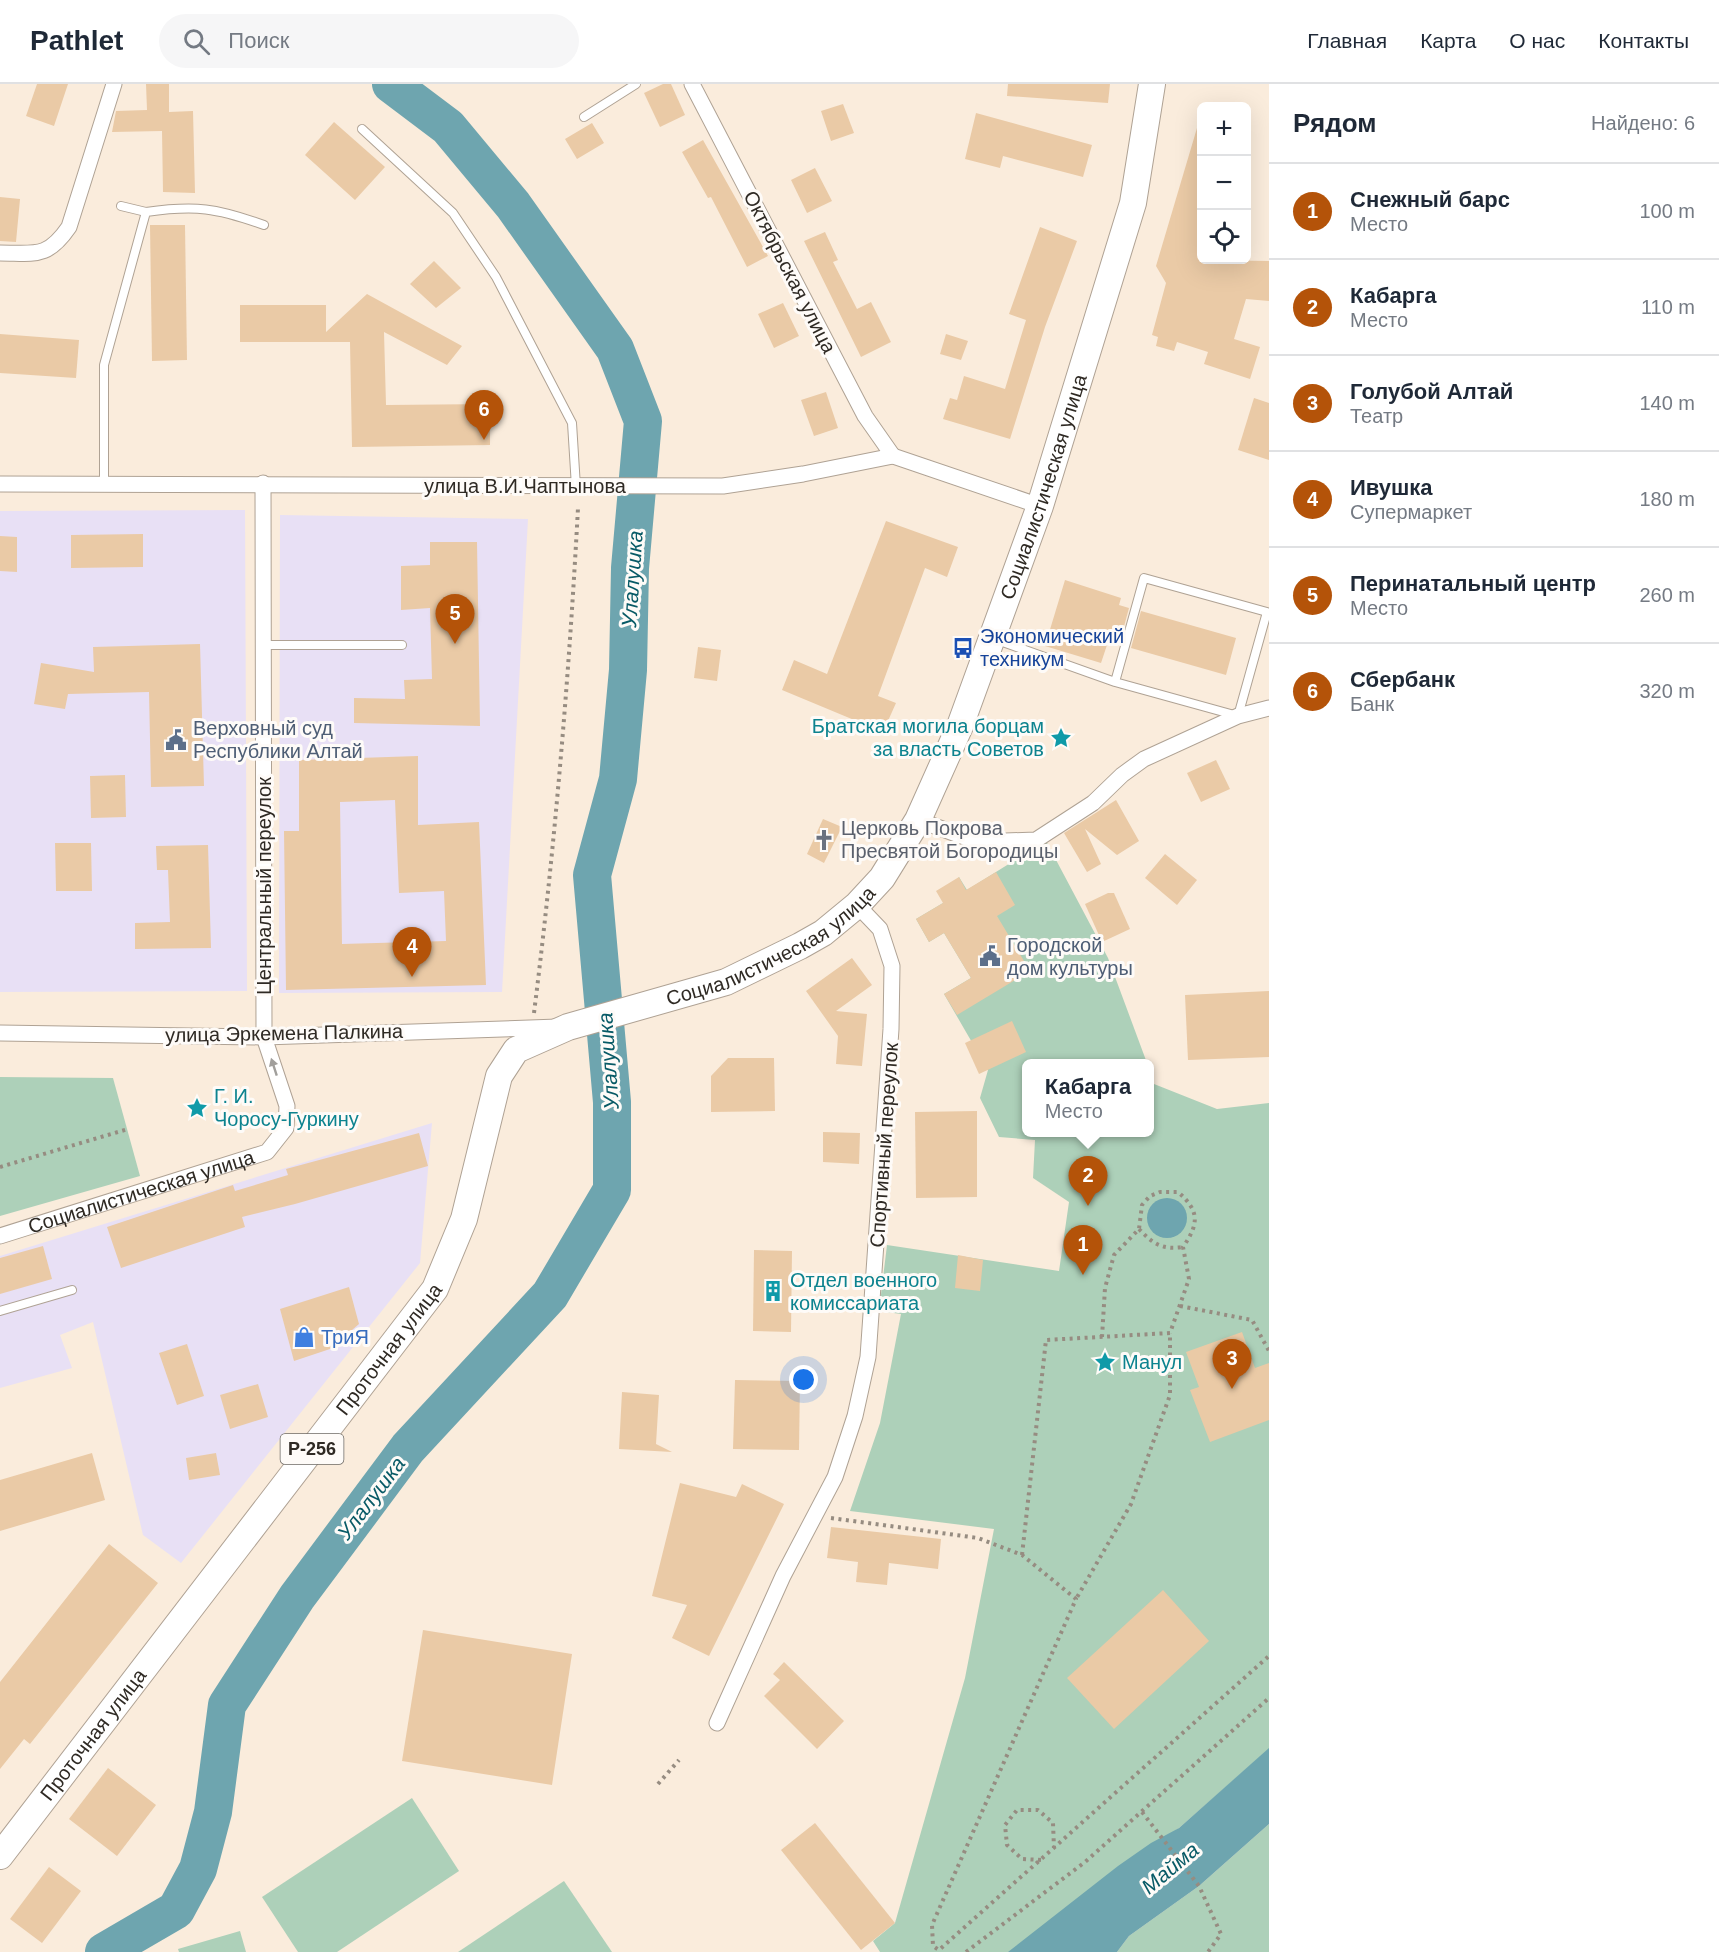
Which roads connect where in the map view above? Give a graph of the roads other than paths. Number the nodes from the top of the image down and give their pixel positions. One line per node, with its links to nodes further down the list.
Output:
1 (114, 84): 10 (street)
2 (636, 84): 5 (lane)
3 (692, 84): 11 (street, Октябрьская улица)
4 (1152, 84): 16 (main road, Социалистическая улица / Р-256)
5 (584, 117)
6 (362, 129): 15 (lane)
7 (121, 206): 8 (lane)
8 (146, 212): 9 (lane); 14 (lane)
9 (264, 225)
10 (0, 253)
11 (893, 456): 15 (street, улица В.И.Чаптынова); 16 (street)
12 (263, 483): 14 (street, улица В.И.Чаптынова); 15 (street, улица В.И.Чаптынова); 18 (street, Центральный переулок)
13 (0, 484): 14 (street, улица В.И.Чаптынова)
14 (104, 484)
15 (582, 487)
16 (1040, 506): 17 (main road, Социалистическая улица / Р-256)
17 (992, 638): 20 (lane); 23 (main road, Социалистическая улица / Р-256)
18 (263, 645): 19 (lane); 27 (street, Центральный переулок)
19 (402, 645)
20 (1115, 682): 22 (lane); 22 (lane)
21 (1269, 708): 22 (street)
22 (1238, 717): 23 (street)
23 (918, 820): 24 (main road, Социалистическая улица / Р-256)
24 (857, 905): 25 (main road, Социалистическая улица / Р-256); 31 (street, Спортивный переулок)
25 (568, 1027): 27 (street, улица Эркемена Палкина); 32 (main road, Проточная улица / Р-256)
26 (0, 1033): 27 (street, улица Эркемена Палкина)
27 (264, 1037): 28 (street, Социалистическая улица, one-way to 27)
28 (0, 1236)
29 (72, 1290): 30 (lane)
30 (0, 1311)
31 (717, 1723)
32 (0, 1856)

